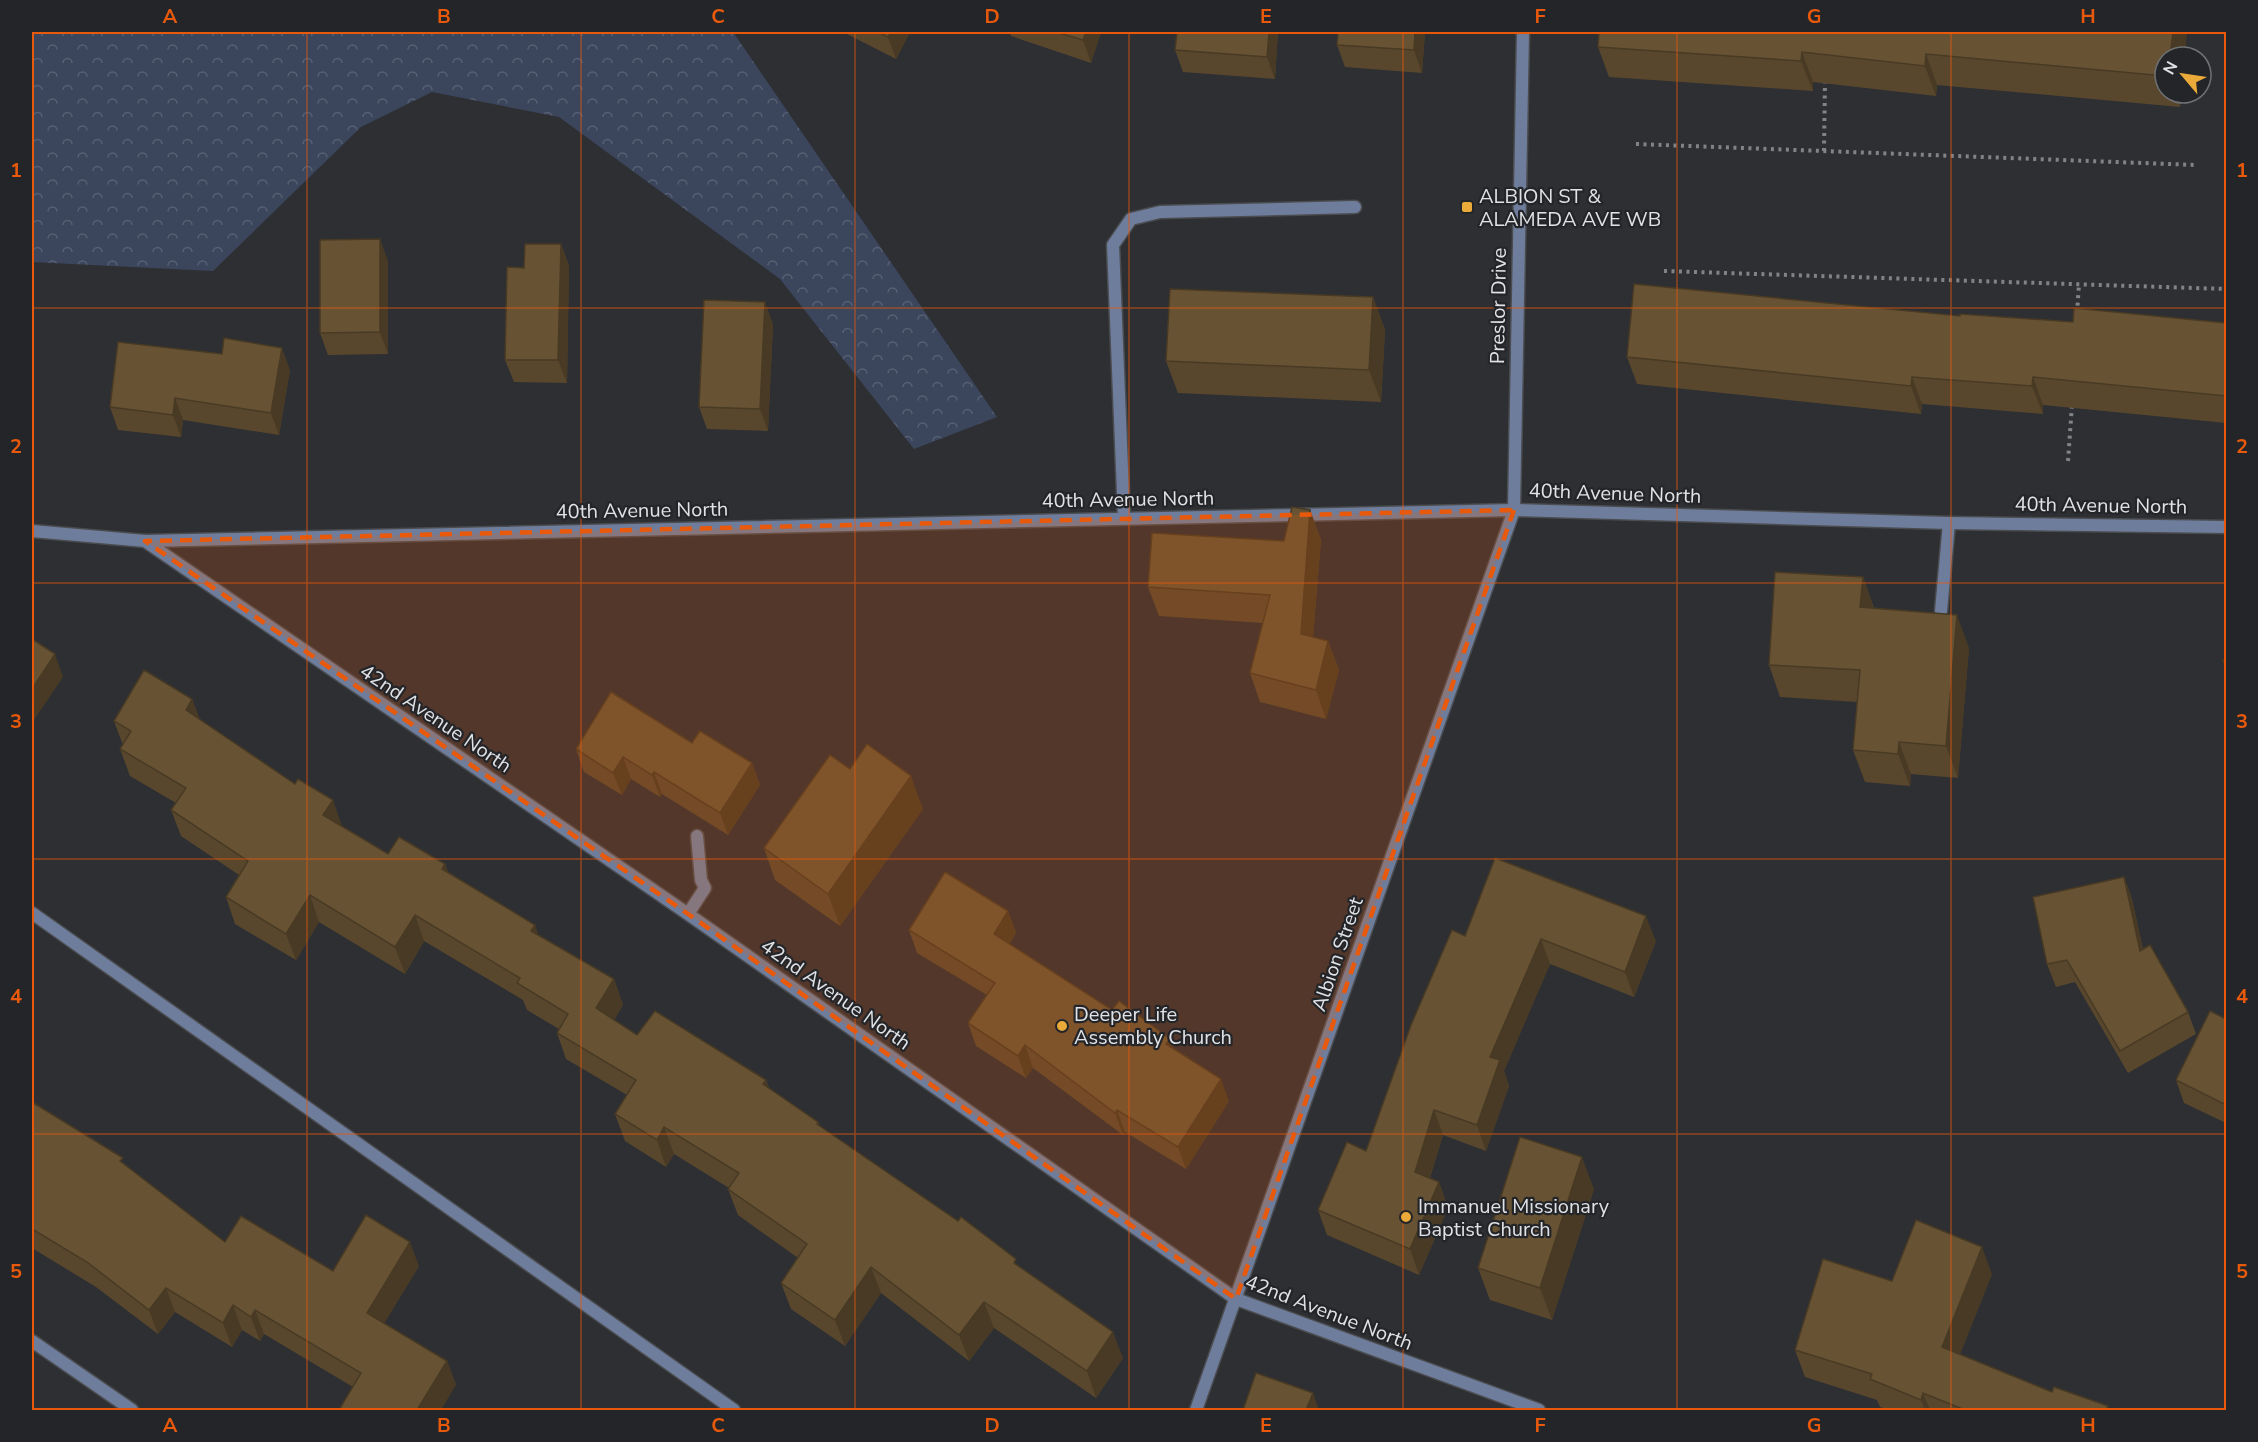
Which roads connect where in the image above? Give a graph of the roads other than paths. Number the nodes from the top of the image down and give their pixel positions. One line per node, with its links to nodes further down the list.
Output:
1 (1523, 32): 3 (street, Preslor Drive)
2 (1355, 207): 4 (street)
3 (1514, 510): 4 (street, 40th Avenue North); 5 (street, 40th Avenue North); 13 (street, Albion Street)
4 (1124, 518): 8 (street, 40th Avenue North)
5 (1949, 523): 6 (street, 40th Avenue North); 9 (street)
6 (2226, 527)
7 (32, 531): 8 (street, 40th Avenue North)
8 (145, 541): 12 (street, 42nd Avenue North)
9 (1941, 611)
10 (698, 836): 12 (street)
11 (32, 913): 16 (street)
12 (688, 914): 13 (street, 42nd Avenue North)
13 (1236, 1299): 17 (street, Albion Street); 18 (street, 42nd Avenue North)
14 (32, 1341): 15 (street)
15 (132, 1410)
16 (734, 1410)
17 (1196, 1410)
18 (1539, 1410)

